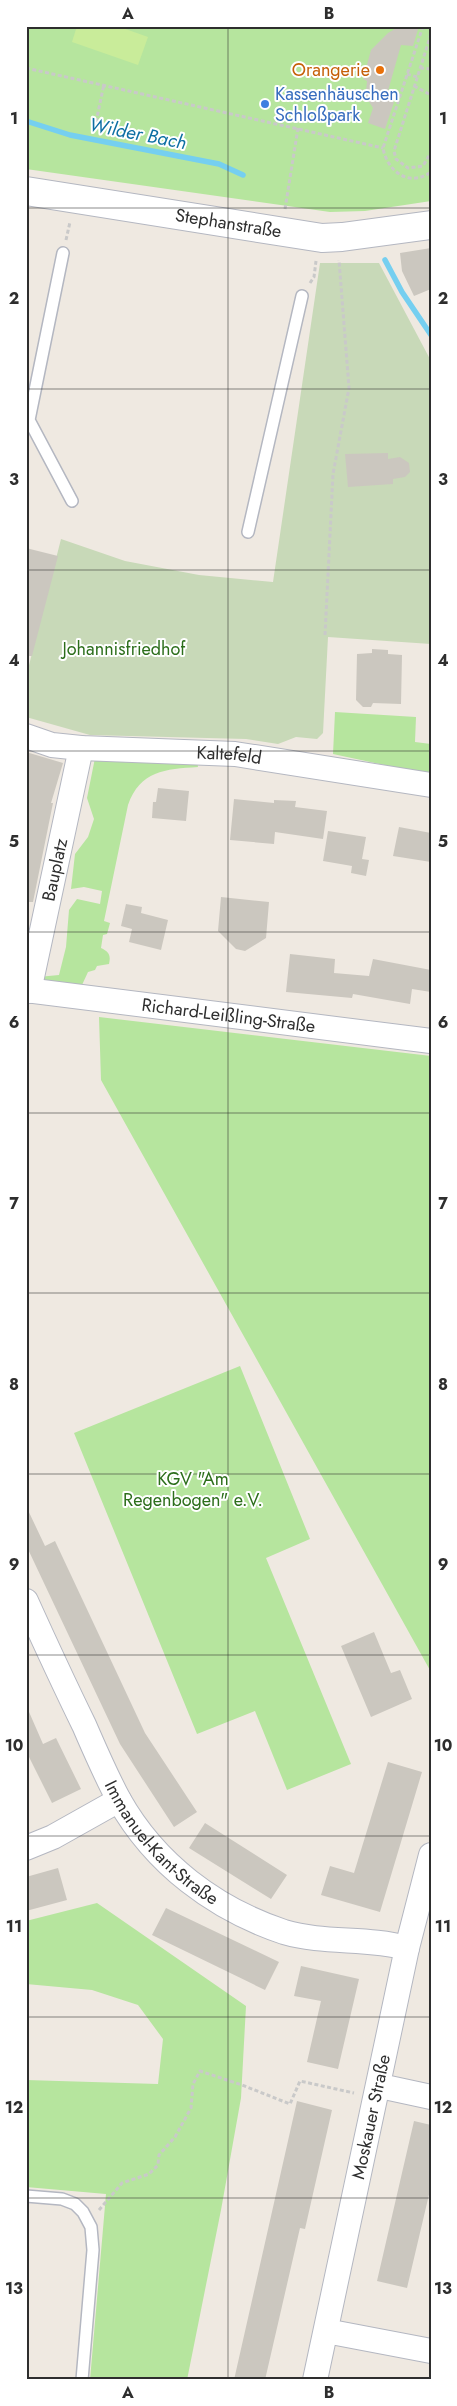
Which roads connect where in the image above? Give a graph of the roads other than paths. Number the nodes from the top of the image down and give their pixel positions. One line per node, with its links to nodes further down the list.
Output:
1 (26, 191): 2 (street, Stephanstraße)
2 (431, 225)
3 (63, 253): 5 (lane)
4 (302, 296): 7 (lane)
5 (29, 405): 6 (lane)
6 (72, 501)
7 (248, 532)
8 (26, 736): 9 (street, Kaltefeld)
9 (81, 748): 10 (street, Kaltefeld); 11 (street, Bauplatz)
10 (431, 785)
11 (28, 991): 12 (street, Richard-Leißling-Straße)
12 (431, 1041)
13 (26, 1602): 14 (street, Immanuel-Kant-Straße)
14 (119, 1800): 15 (street); 17 (street, Immanuel-Kant-Straße)
15 (26, 1848)
16 (431, 1855): 17 (street, Moskauer Straße)
17 (408, 1948): 18 (street, Moskauer Straße)
18 (378, 2092): 19 (street); 21 (street, Moskauer Straße)
19 (431, 2097)
20 (26, 2196): 23 (lane)
21 (326, 2331): 22 (street); 24 (street, Moskauer Straße)
22 (431, 2351)
23 (82, 2380)
24 (316, 2380)

